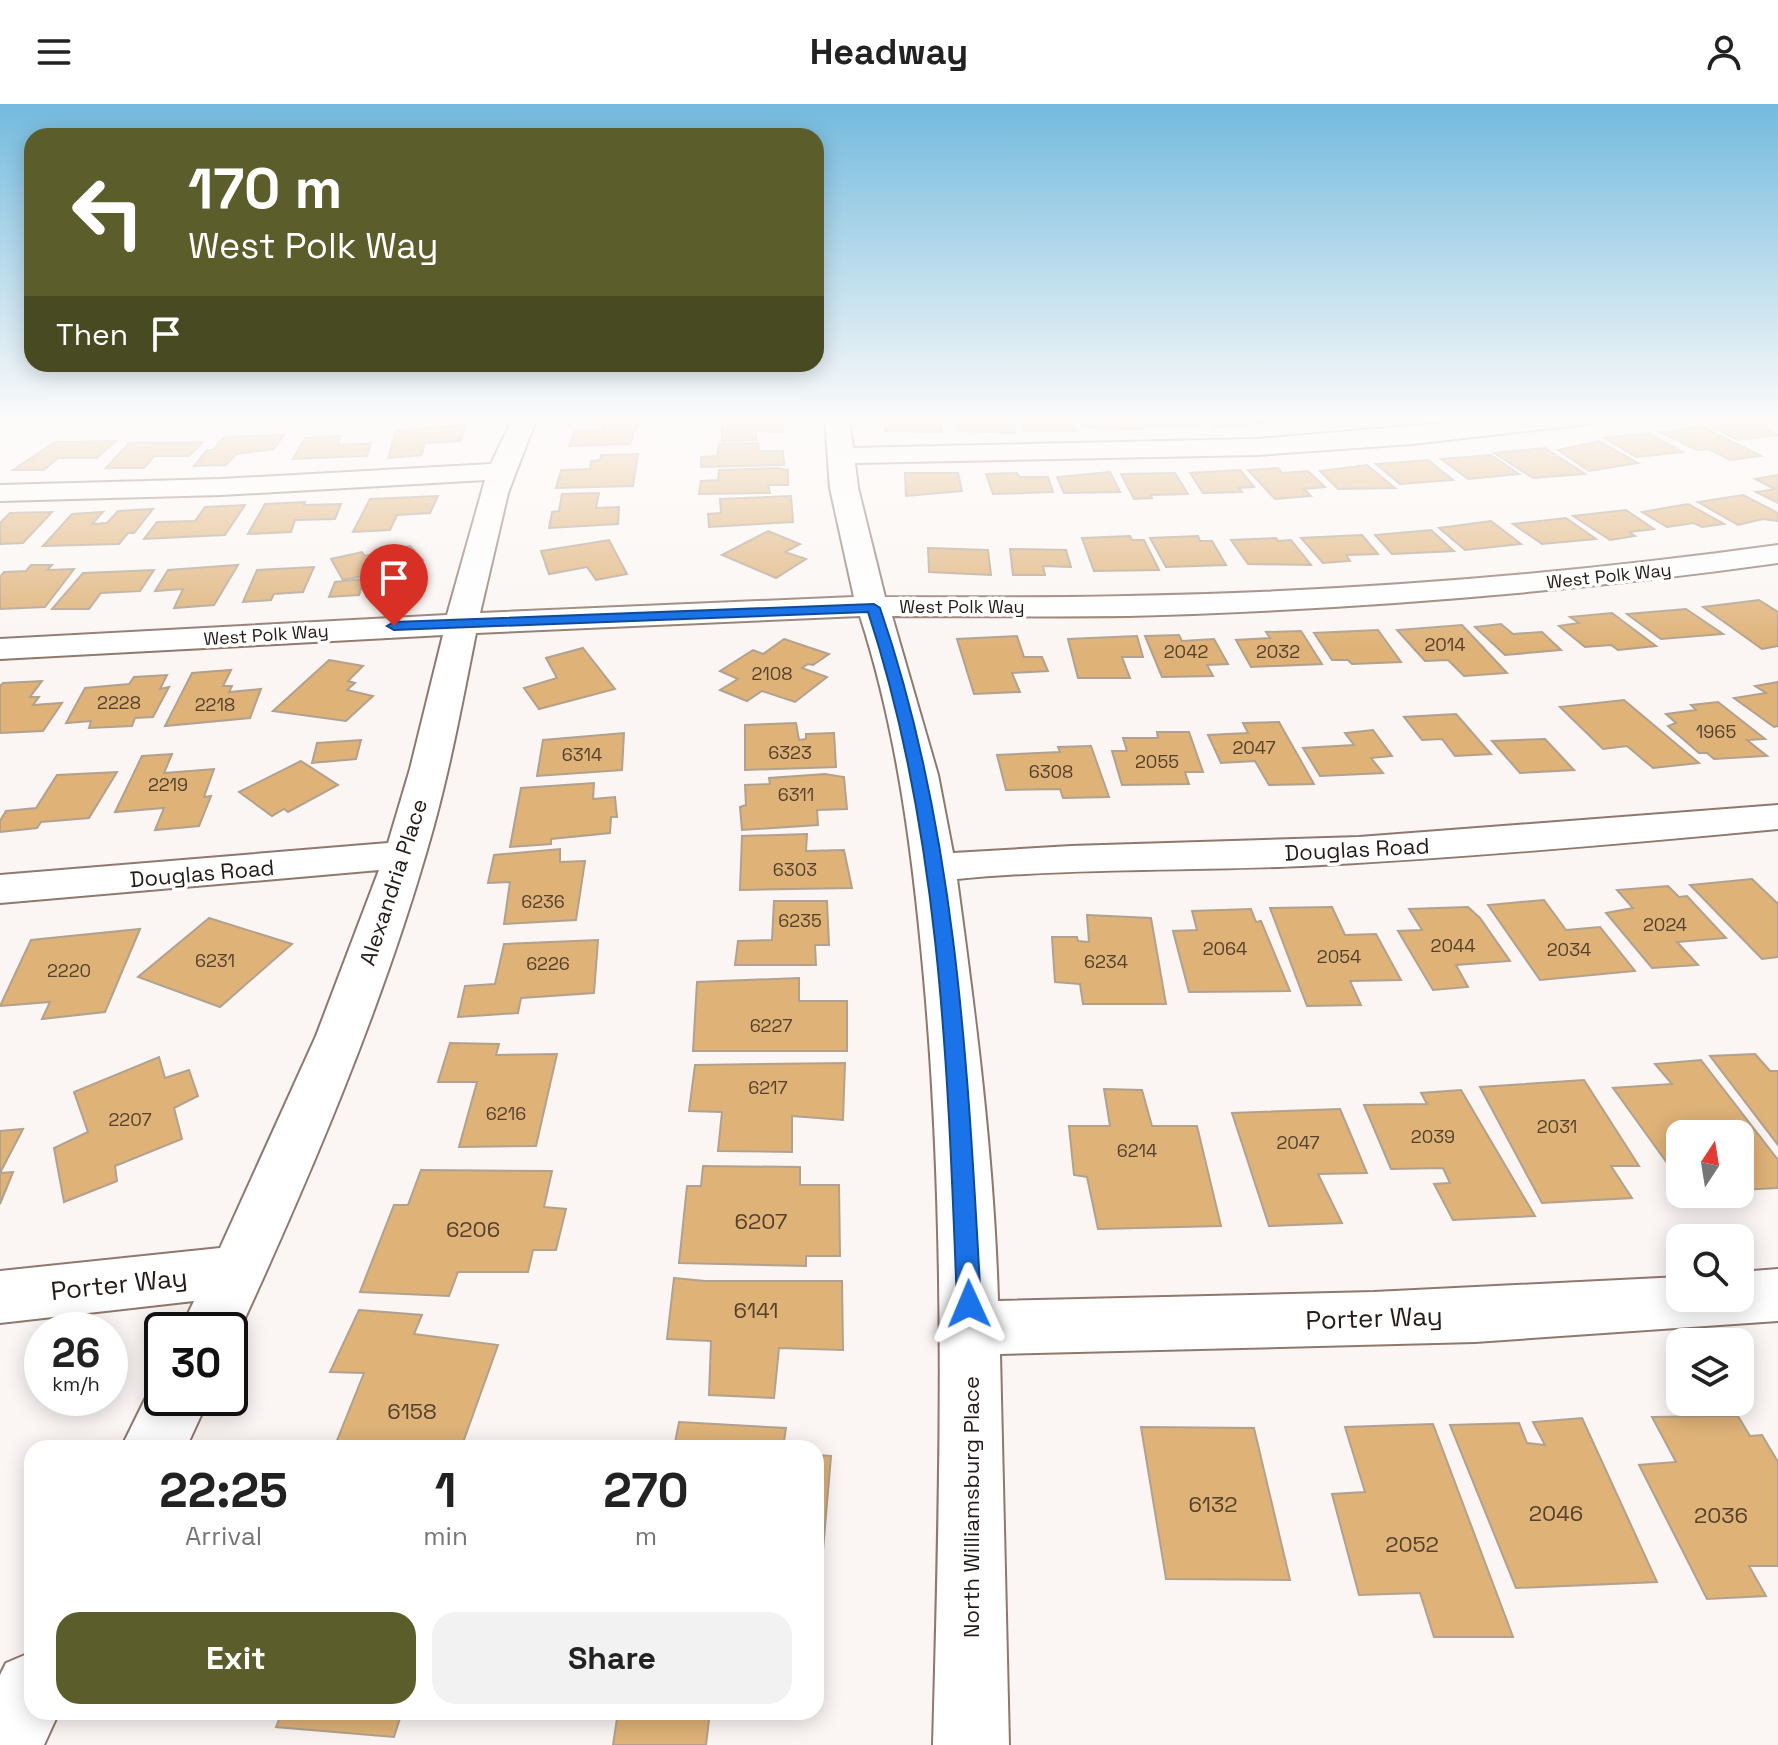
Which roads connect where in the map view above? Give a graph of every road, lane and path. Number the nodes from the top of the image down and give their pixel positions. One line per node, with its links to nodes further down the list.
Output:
1 (494, 494): 5 (street, Alexandria Place)
2 (849, 494): 4 (street, North Williamsburg Place)
3 (1778, 554): 4 (street, West Polk Way)
4 (874, 608): 5 (street, West Polk Way); 9 (street, North Williamsburg Place)
5 (461, 622): 6 (street, West Polk Way); 8 (street, Alexandria Place)
6 (0, 649)
7 (1778, 817): 9 (street, Douglas Road)
8 (405, 855): 10 (street, Douglas Road); 11 (street, Alexandria Place)
9 (935, 868): 15 (street, North Williamsburg Place)
10 (0, 889)
11 (238, 1271): 13 (street, Porter Way); 14 (street, Alexandria Place)
12 (1778, 1295): 15 (street, Porter Way)
13 (0, 1297)
14 (219, 1312)
15 (970, 1328): 20 (street, North Williamsburg Place)
16 (169, 1416): 17 (street)
17 (157, 1440)
18 (24, 1705): 19 (street)
19 (4, 1745)
20 (971, 1745)

